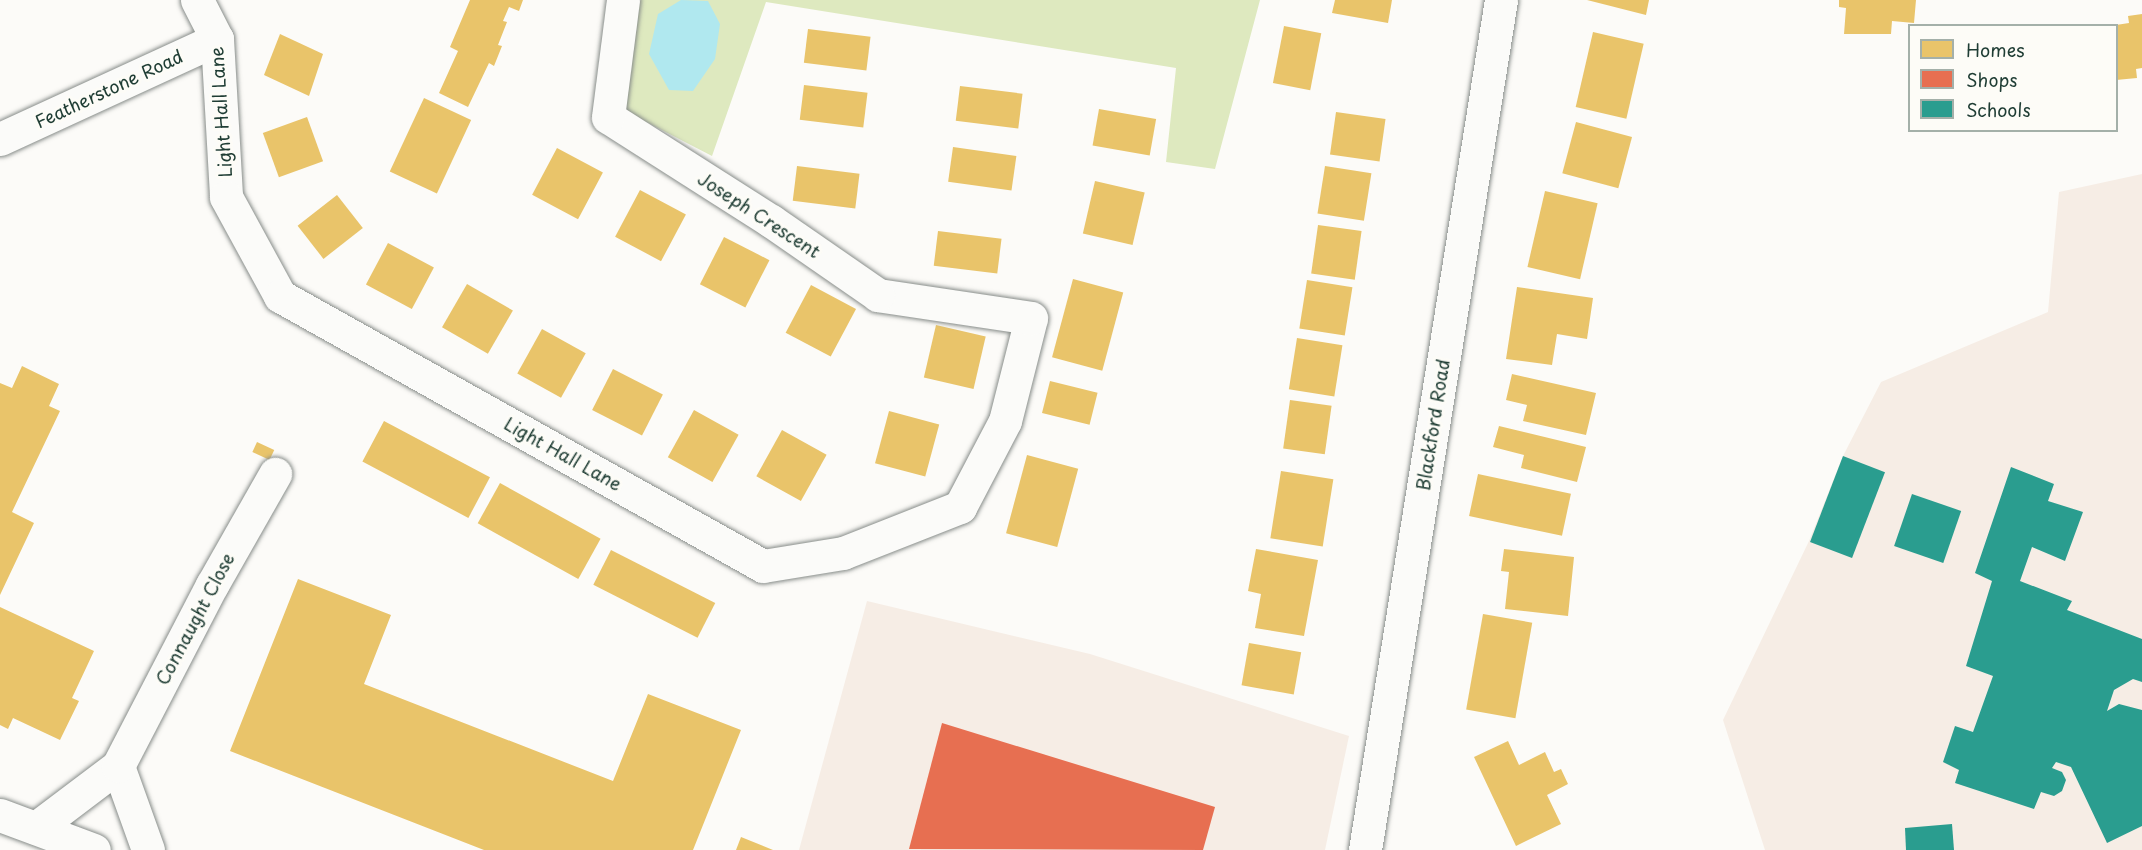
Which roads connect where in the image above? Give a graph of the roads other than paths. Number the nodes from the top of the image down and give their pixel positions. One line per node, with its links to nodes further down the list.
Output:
1 (197, 0): 4 (main road, Light Hall Lane)
2 (623, 0): 6 (main road, Joseph Crescent)
3 (1501, 0): 13 (main road, Blackford Road)
4 (217, 39): 5 (main road, Featherstone Road); 6 (main road, Light Hall Lane)
5 (0, 139)
6 (1031, 318)
7 (275, 474): 8 (main road, Connaught Close)
8 (118, 766): 10 (main road, Connaught Close); 12 (main road)
9 (0, 815): 10 (main road)
10 (36, 828): 11 (main road)
11 (94, 850)
12 (148, 850)
13 (1365, 850)

